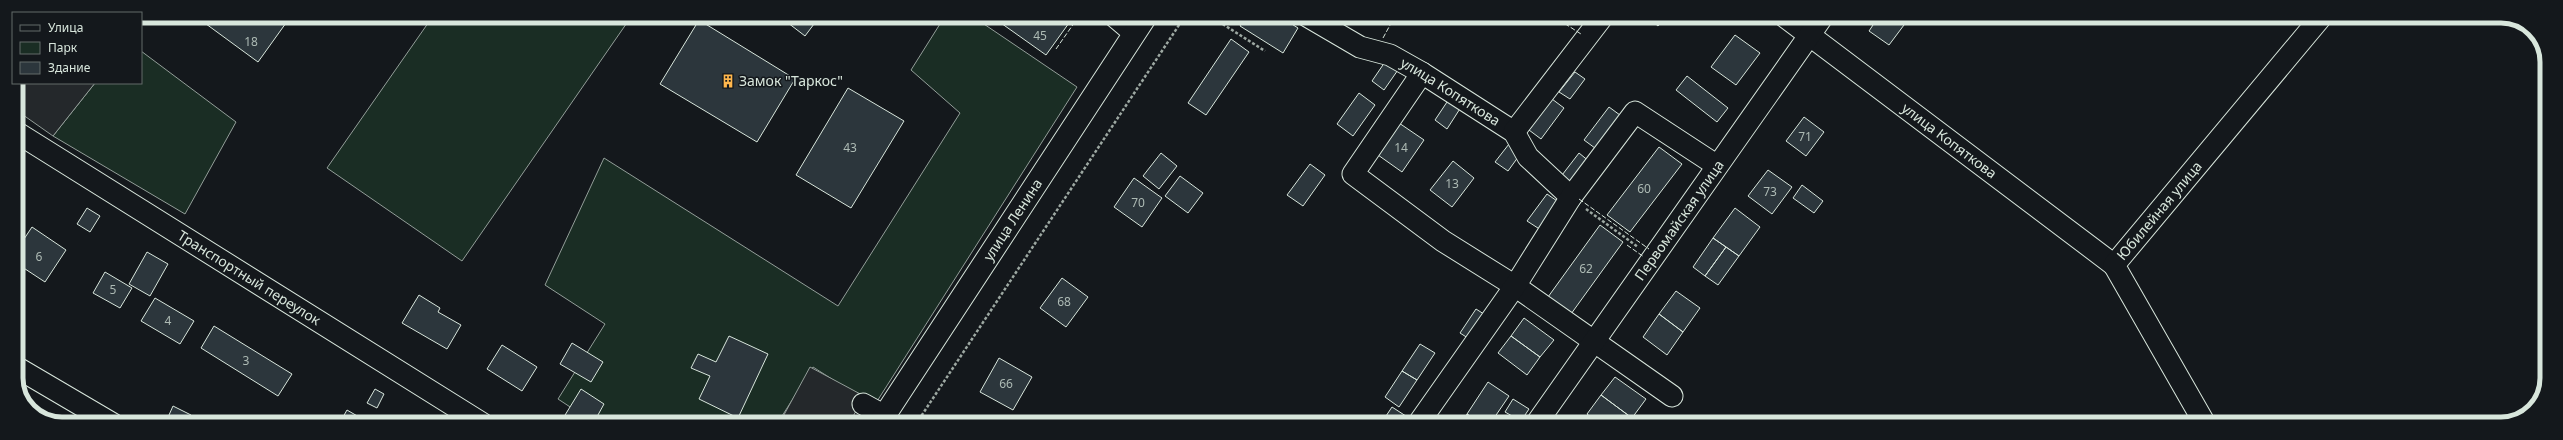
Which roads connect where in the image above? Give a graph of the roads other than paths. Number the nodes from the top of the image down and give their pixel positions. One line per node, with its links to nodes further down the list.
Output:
1 (1319, 23): 8 (street, улица Копяткова)
2 (1598, 23): 9 (street)
3 (1793, 23): 7 (street, улица Копяткова)
4 (1818, 23): 7 (street, Первомайская улица)
5 (2316, 23): 13 (street, Юбилейная улица)
6 (1140, 25): 22 (main road, улица Ленина)
7 (1809, 35): 11 (street, Первомайская улица); 13 (street, улица Копяткова)
8 (1422, 73): 9 (street, улица Копяткова); 14 (street)
9 (1514, 132): 12 (street, улица Копяткова)
10 (23, 136): 20 (street, Транспортный переулок)
11 (1716, 165): 12 (street); 15 (street, Первомайская улица)
12 (1571, 197): 14 (street)
13 (2114, 265): 25 (street, Юбилейная улица)
14 (1514, 286): 15 (street); 23 (street)
15 (1595, 341): 17 (street); 24 (street, Первомайская улица)
16 (23, 371): 19 (street)
17 (1672, 396)
18 (863, 404): 21 (street)
19 (101, 417)
20 (459, 417)
21 (879, 417)
22 (882, 417)
23 (1423, 417)
24 (1541, 417)
25 (2201, 417)

